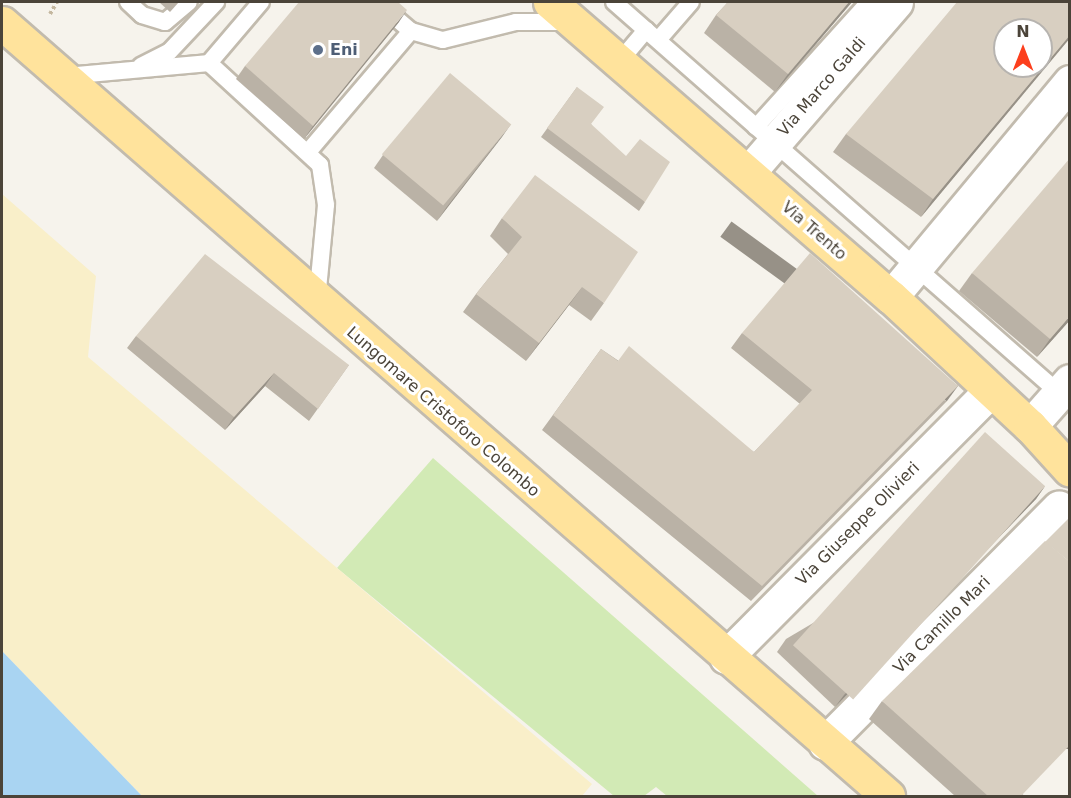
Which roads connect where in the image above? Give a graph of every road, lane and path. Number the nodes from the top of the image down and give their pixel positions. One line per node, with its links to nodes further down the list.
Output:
1 (128, 2): 2 (lane)
2 (189, 2)
3 (216, 2): 16 (lane)
4 (261, 2): 15 (lane)
5 (377, 2): 12 (lane)
6 (614, 2): 13 (lane)
7 (691, 2): 13 (lane)
8 (869, 2): 19 (lane)
9 (896, 2): 19 (street, Via Marco Galdi)
10 (562, 12): 12 (lane); 14 (main road, Via Trento)
11 (2, 23): 17 (main road, Lungomare Cristoforo Colombo)
12 (411, 31): 20 (lane)
13 (652, 35): 14 (lane); 19 (lane)
14 (619, 62): 21 (main road, Via Trento)
15 (209, 63): 16 (lane); 20 (lane)
16 (132, 70): 17 (lane)
17 (62, 76): 24 (main road, Lungomare Cristoforo Colombo)
18 (1070, 82): 22 (street)
19 (765, 135): 21 (street, Via Marco Galdi); 22 (lane)
20 (308, 152): 24 (lane)
21 (748, 173): 23 (main road, Via Trento)
22 (914, 268): 23 (street); 25 (lane)
23 (891, 297): 26 (main road, Via Trento)
24 (317, 303): 30 (main road, Lungomare Cristoforo Colombo)
25 (1064, 387): 27 (street)
26 (990, 391): 27 (main road, Via Trento); 30 (street, Via Giuseppe Olivieri)
27 (1030, 426): 28 (main road, Via Trento)
28 (1070, 470)
29 (1059, 507): 31 (street, Via Camillo Mari)
30 (726, 657): 31 (main road, Lungomare Cristoforo Colombo)
31 (825, 743): 32 (main road, Lungomare Cristoforo Colombo)
32 (888, 796)

